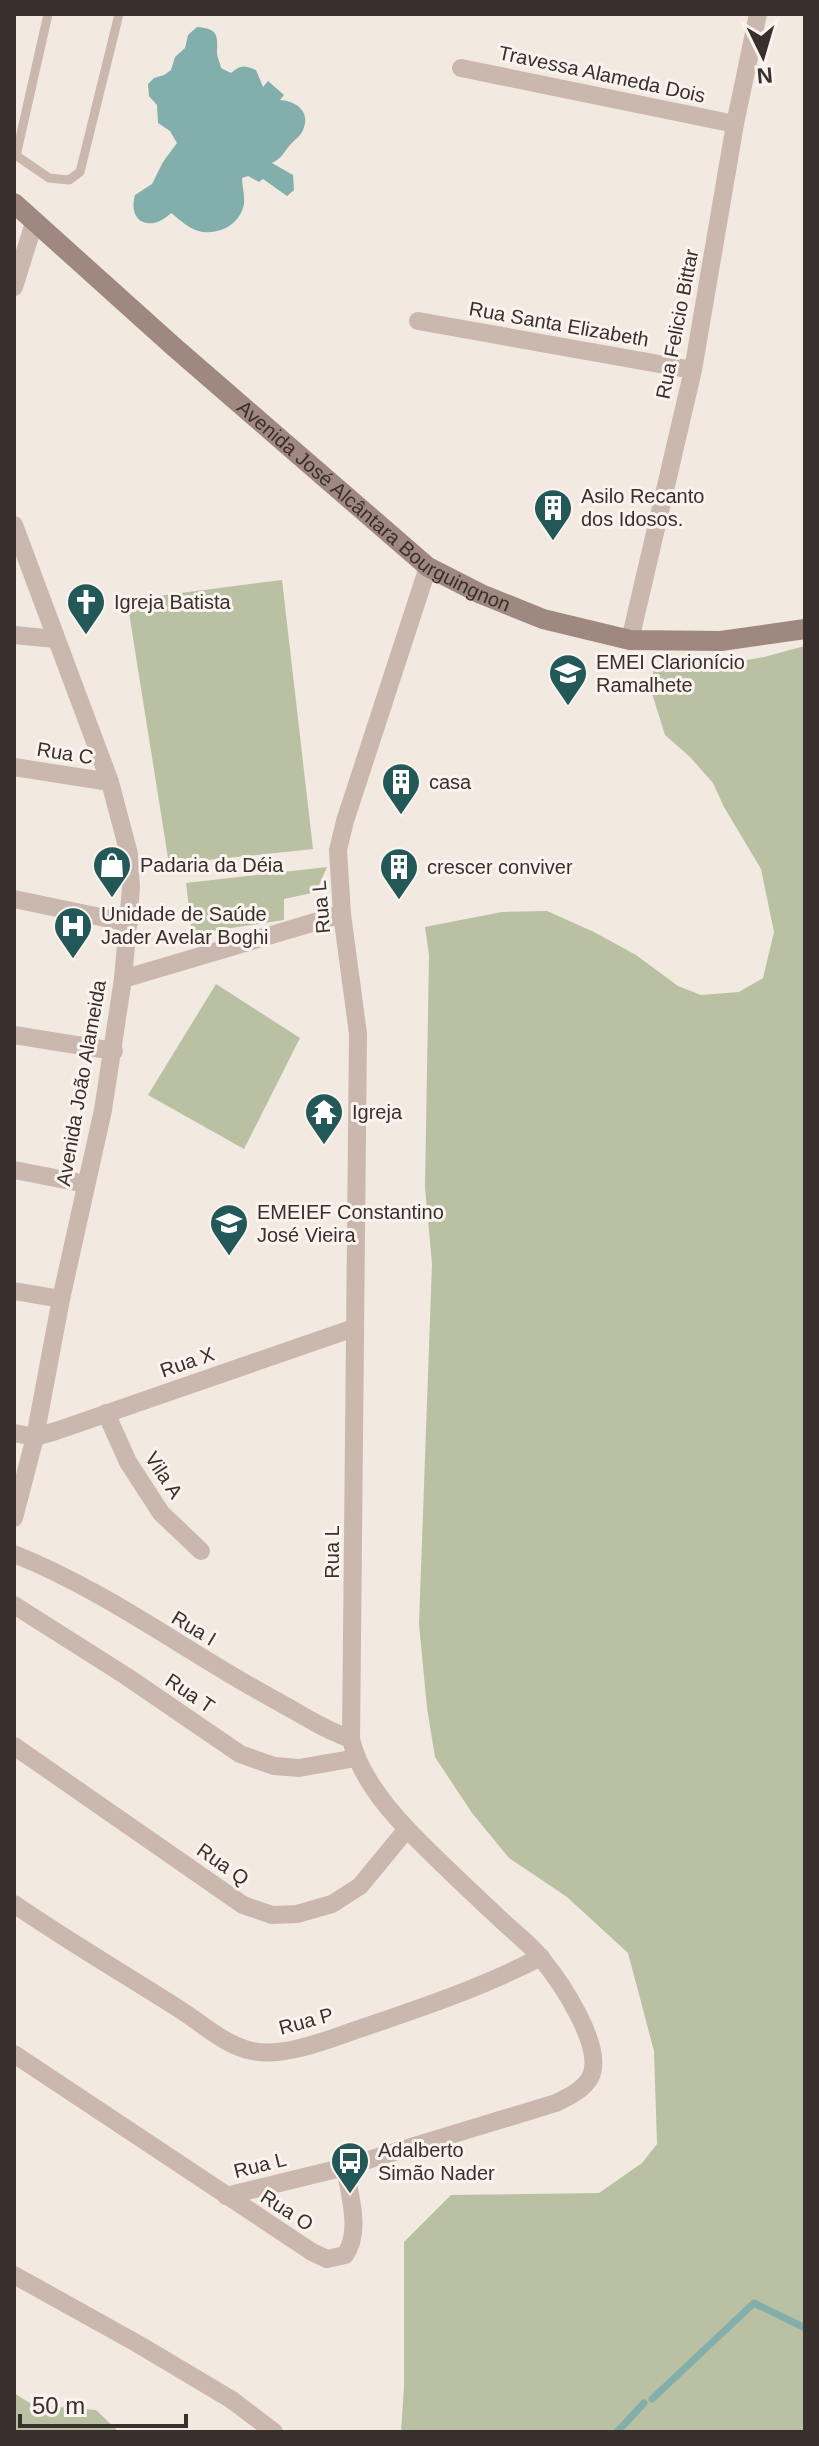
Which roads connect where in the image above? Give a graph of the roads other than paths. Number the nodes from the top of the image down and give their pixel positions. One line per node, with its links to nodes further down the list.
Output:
1 (48, 14): 6 (lane)
2 (119, 14): 6 (lane)
3 (758, 14): 5 (street, Rua Felicio Bittar)
4 (461, 68): 5 (street, Travessa Alameda Dois)
5 (735, 124): 11 (street, Rua Felicio Bittar)
6 (15, 155)
7 (14, 203): 8 (street, Avenida José Alcântara Bourguingnon)
8 (34, 223): 9 (street); 13 (street, Avenida José Alcântara Bourguingnon)
9 (14, 287)
10 (418, 321): 11 (street, Rua Santa Elizabeth)
11 (693, 370): 17 (street, Rua Felicio Bittar)
12 (14, 525): 16 (street, Avenida João Alameida)
13 (428, 567): 17 (street, Avenida José Alcântara Bourguingnon); 21 (street, Rua L)
14 (805, 629): 17 (street, Avenida José Alcântara Bourguingnon)
15 (14, 635): 16 (street)
16 (56, 639): 19 (street, Avenida João Alameida)
17 (630, 640)
18 (14, 767): 19 (street, Rua C)
19 (110, 782): 22 (street, Avenida João Alameida)
20 (14, 899): 22 (street)
21 (342, 914): 23 (street); 30 (street, Rua L)
22 (129, 923): 23 (street, Avenida João Alameida)
23 (123, 979): 25 (street, Avenida João Alameida)
24 (14, 1035): 25 (street)
25 (114, 1051): 27 (street, Avenida João Alameida)
26 (14, 1170): 27 (street)
27 (86, 1184): 29 (street, Avenida João Alameida)
28 (14, 1291): 29 (street)
29 (61, 1299): 33 (street, Avenida João Alameida)
30 (354, 1328): 31 (street, Rua X); 38 (street, Rua L)
31 (106, 1413): 33 (street, Rua X); 35 (street, Vila A)
32 (14, 1433): 33 (street)
33 (35, 1437): 34 (street, Avenida João Alameida)
34 (14, 1518)
35 (201, 1551)
36 (14, 1554): 38 (street, Rua I)
37 (14, 1605): 40 (street, Rua T)
38 (351, 1739): 40 (street, Rua L)
39 (14, 1746): 41 (street, Rua Q)
40 (356, 1758): 41 (street, Rua L)
41 (407, 1829): 43 (street, Rua L)
42 (14, 1904): 43 (street, Rua P)
43 (541, 1957): 45 (street, Rua L)
44 (14, 2054): 46 (street, Rua O)
45 (345, 2167): 46 (street, Rua L); 46 (street, Rua O)
46 (226, 2196)
47 (14, 2275): 48 (street)
48 (274, 2432)

